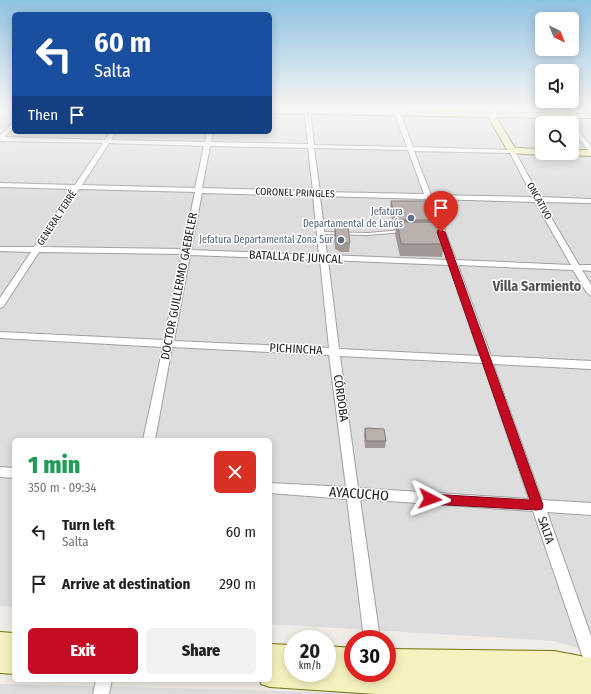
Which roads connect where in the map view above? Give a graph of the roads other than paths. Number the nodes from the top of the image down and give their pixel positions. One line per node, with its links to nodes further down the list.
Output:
1 (108, 141): 15 (street, GENERAL FERRÉ)
2 (127, 141): 7 (street)
3 (310, 141): 8 (street, CÓRDOBA)
4 (408, 141): 9 (street, SALTA)
5 (506, 141): 10 (main road, ONCATIVO)
6 (583, 141): 12 (street)
7 (207, 143): 8 (street); 16 (street, DOCTOR GUILLERMO GAEBELER)
8 (310, 146): 9 (street); 17 (street, CÓRDOBA)
9 (411, 148): 10 (street); 18 (street, SALTA)
10 (512, 151): 11 (main road); 19 (street, ONCATIVO)
11 (535, 152)
12 (591, 152): 13 (main road)
13 (579, 153)
14 (0, 185): 15 (street, CORONEL PRINGLES)
15 (77, 187): 16 (street, CORONEL PRINGLES); 24 (street, GENERAL FERRÉ)
16 (198, 189): 17 (street, CORONEL PRINGLES); 25 (street, DOCTOR GUILLERMO GAEBELER)
17 (316, 194): 18 (street, CORONEL PRINGLES); 22 (street, CÓRDOBA)
18 (429, 197): 19 (street, CORONEL PRINGLES); 27 (street, SALTA)
19 (537, 199): 20 (street, CORONEL PRINGLES); 28 (street, ONCATIVO)
20 (591, 201)
21 (404, 232): 22 (lane)
22 (321, 233): 26 (street, CÓRDOBA)
23 (0, 248): 24 (street, BATALLA DE JUNCAL)
24 (36, 250): 25 (street, BATALLA DE JUNCAL); 31 (street, GENERAL FERRÉ)
25 (187, 252): 26 (street, BATALLA DE JUNCAL); 33 (street, DOCTOR GUILLERMO GAEBELER)
26 (324, 259): 27 (street, BATALLA DE JUNCAL); 34 (street, CÓRDOBA)
27 (453, 263): 28 (street, BATALLA DE JUNCAL); 35 (street, SALTA)
28 (577, 267): 29 (street, BATALLA DE JUNCAL); 30 (street, ONCATIVO)
29 (591, 268)
30 (591, 293)
31 (0, 305)
32 (0, 335): 33 (street, PICHINCHA)
33 (168, 343): 34 (street, PICHINCHA); 37 (street, DOCTOR GUILLERMO GAEBELER)
34 (334, 351): 35 (street, PICHINCHA); 41 (street, CÓRDOBA)
35 (487, 360): 36 (street, PICHINCHA); 42 (street, SALTA)
36 (591, 365)
37 (149, 438)
38 (0, 472): 39 (street)
39 (12, 473)
40 (272, 488): 41 (street, AYACUCHO)
41 (354, 494): 42 (street, AYACUCHO); 44 (street, CÓRDOBA)
42 (537, 505): 43 (street, AYACUCHO); 49 (street, SALTA)
43 (591, 509)
44 (371, 630)
45 (0, 644): 46 (main road)
46 (12, 645)
47 (272, 656): 48 (main road)
48 (284, 657)
49 (591, 658)
50 (0, 661): 51 (main road)
51 (12, 662)
52 (591, 670): 55 (main road)
53 (272, 675): 54 (main road)
54 (344, 676)
55 (396, 676)
56 (396, 678): 59 (main road)
57 (104, 682): 58 (street)
58 (101, 694)
59 (591, 694)

